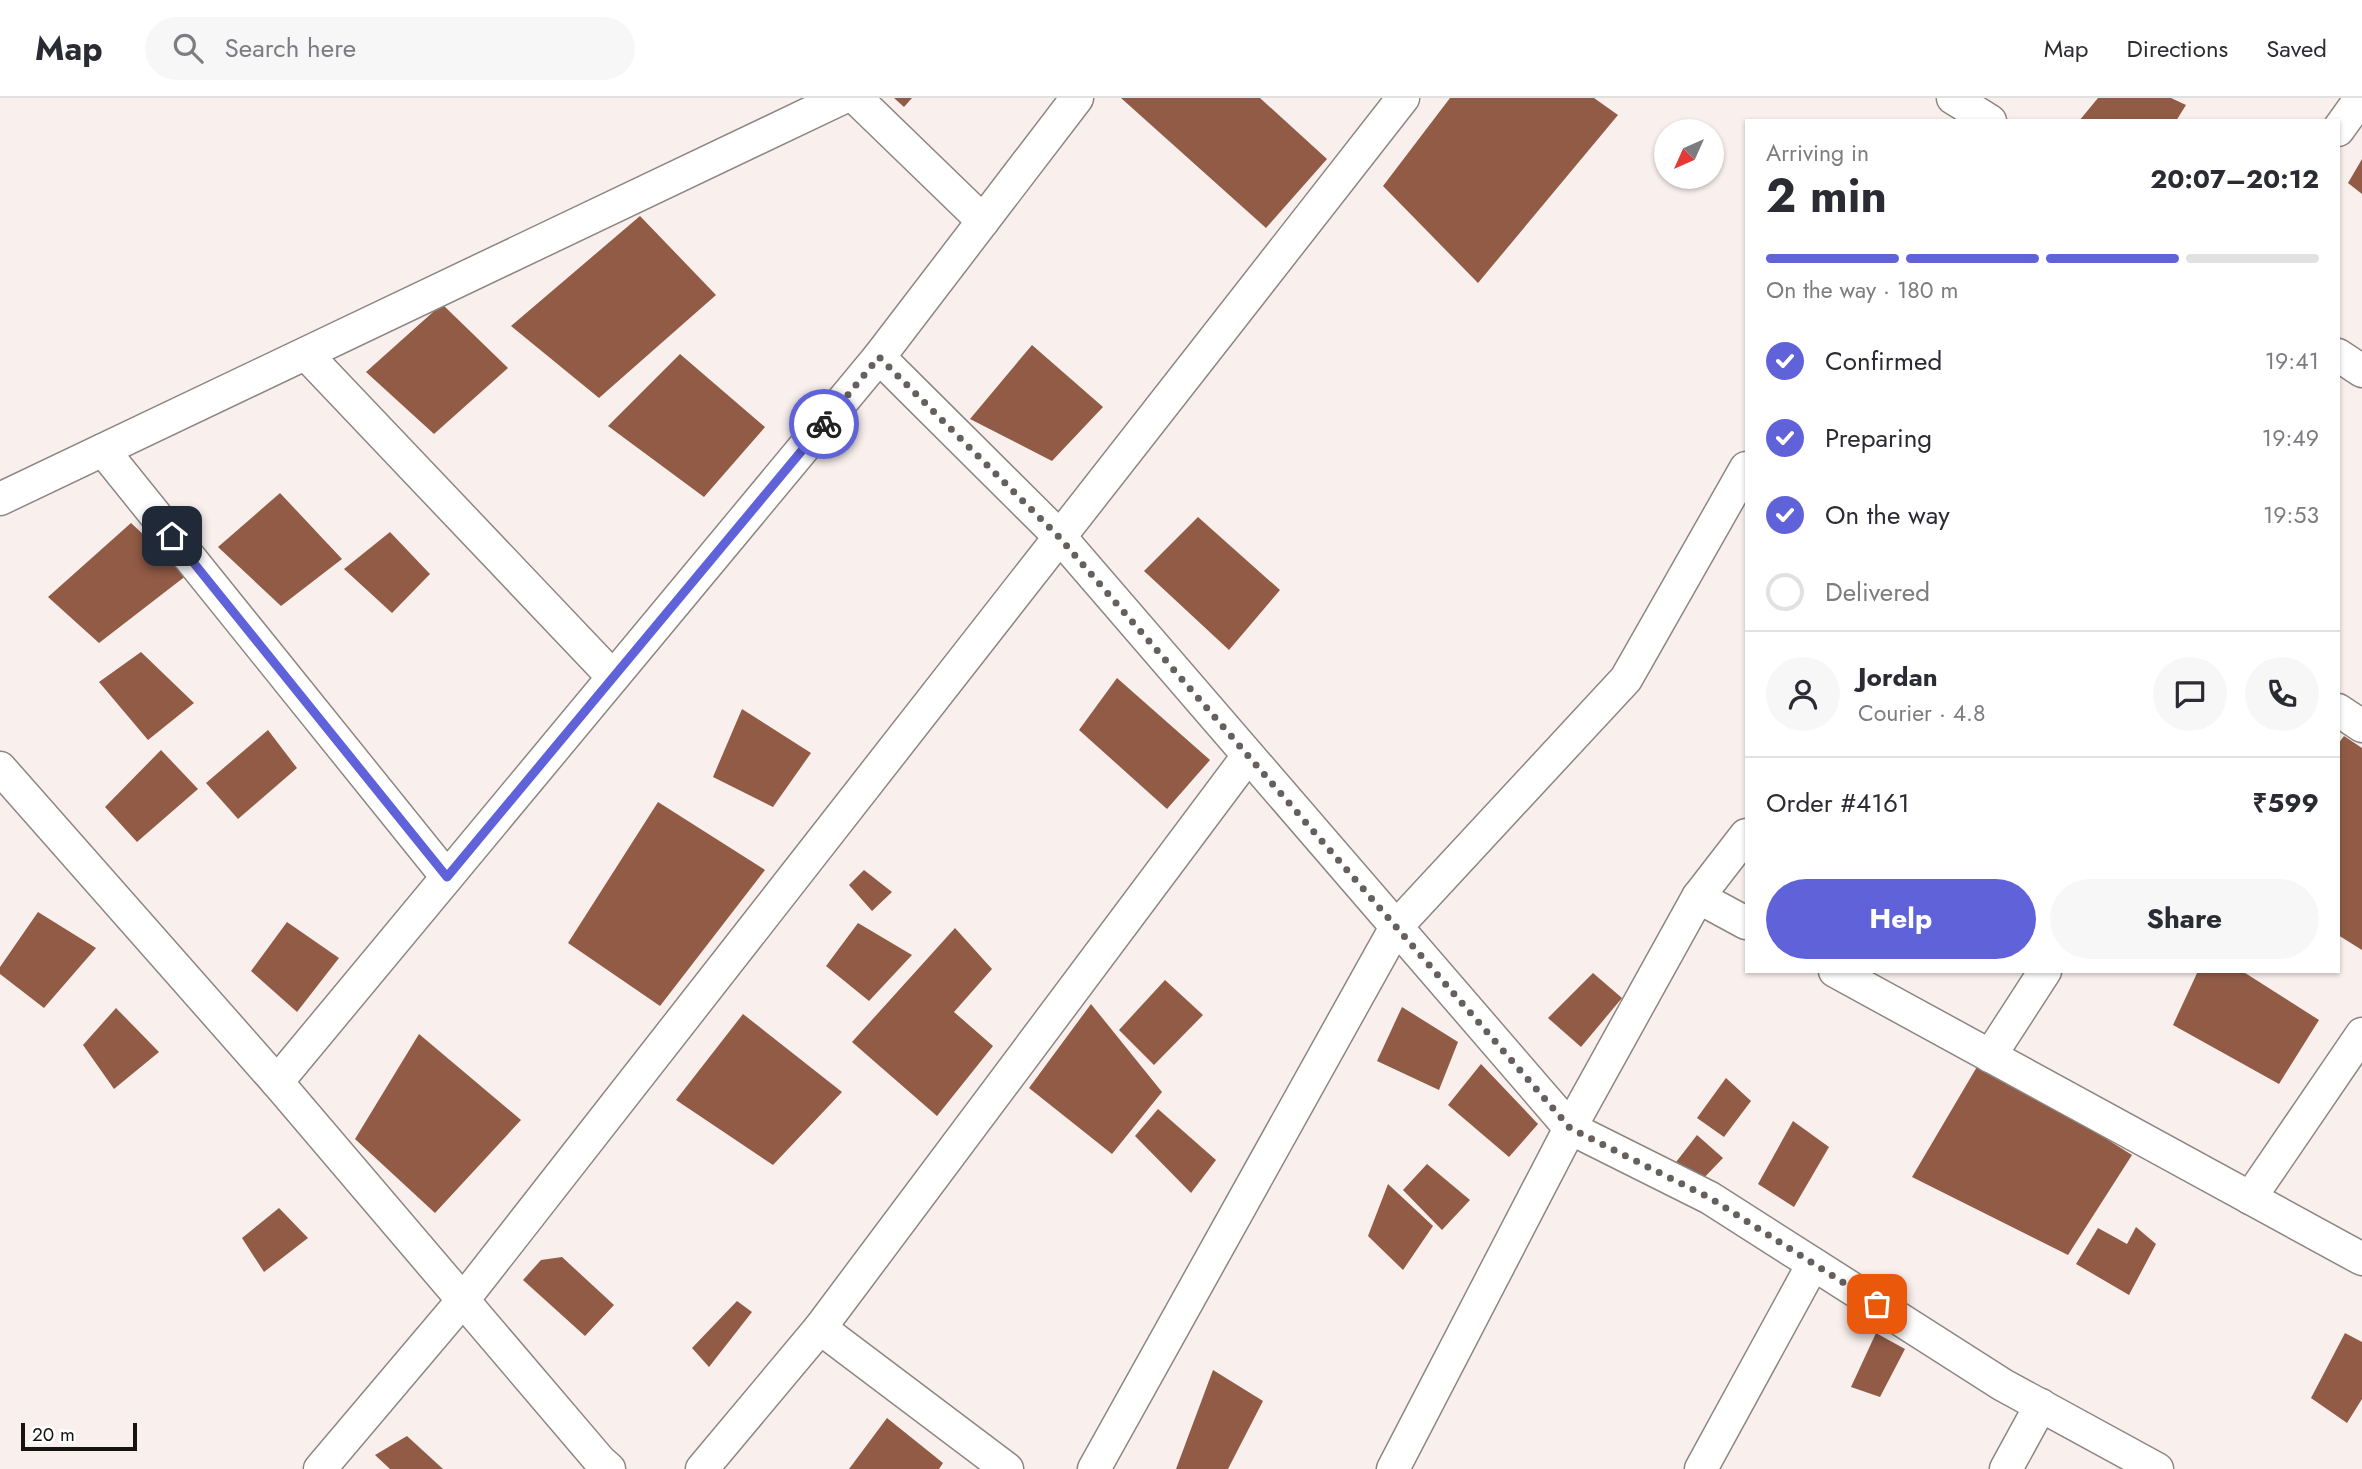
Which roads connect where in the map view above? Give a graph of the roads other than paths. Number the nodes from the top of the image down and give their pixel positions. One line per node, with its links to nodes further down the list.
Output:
1 (842, 98): 10 (street)
2 (856, 98): 9 (street)
3 (1077, 98): 9 (street)
4 (1403, 98): 17 (street)
5 (2361, 98): 8 (street)
6 (1953, 104): 7 (street)
7 (1986, 119)
8 (2340, 127)
9 (983, 221): 12 (street)
10 (306, 354): 14 (street); 18 (street)
11 (2340, 356): 13 (street)
12 (879, 357): 17 (street); 18 (street)
13 (2362, 371)
14 (103, 450): 16 (street); 24 (street)
15 (1745, 470): 27 (street)
16 (0, 499)
17 (1059, 537): 21 (street); 37 (street)
18 (613, 677): 24 (street)
19 (2340, 711): 20 (street)
20 (2362, 726)
21 (1248, 756): 27 (street); 38 (street)
22 (0, 768): 32 (street)
23 (1745, 836): 25 (street)
24 (447, 877): 32 (street)
25 (1698, 897): 26 (street); 33 (street)
26 (1745, 922)
27 (1395, 927): 33 (street); 44 (street)
28 (1839, 973): 31 (street)
29 (2044, 973): 31 (street)
30 (2362, 1034): 34 (street)
31 (1990, 1056): 34 (street)
32 (277, 1082): 37 (street)
33 (1570, 1128): 36 (street); 45 (street)
34 (2250, 1198): 35 (street)
35 (2362, 1259)
36 (1813, 1264): 39 (street); 46 (street)
37 (463, 1300): 40 (street); 41 (street)
38 (820, 1328): 42 (street); 43 (street)
39 (2041, 1405): 47 (street); 48 (street)
40 (320, 1469)
41 (609, 1469)
42 (702, 1469)
43 (1007, 1469)
44 (1094, 1469)
45 (1393, 1469)
46 (1701, 1469)
47 (2006, 1469)
48 (2157, 1469)

